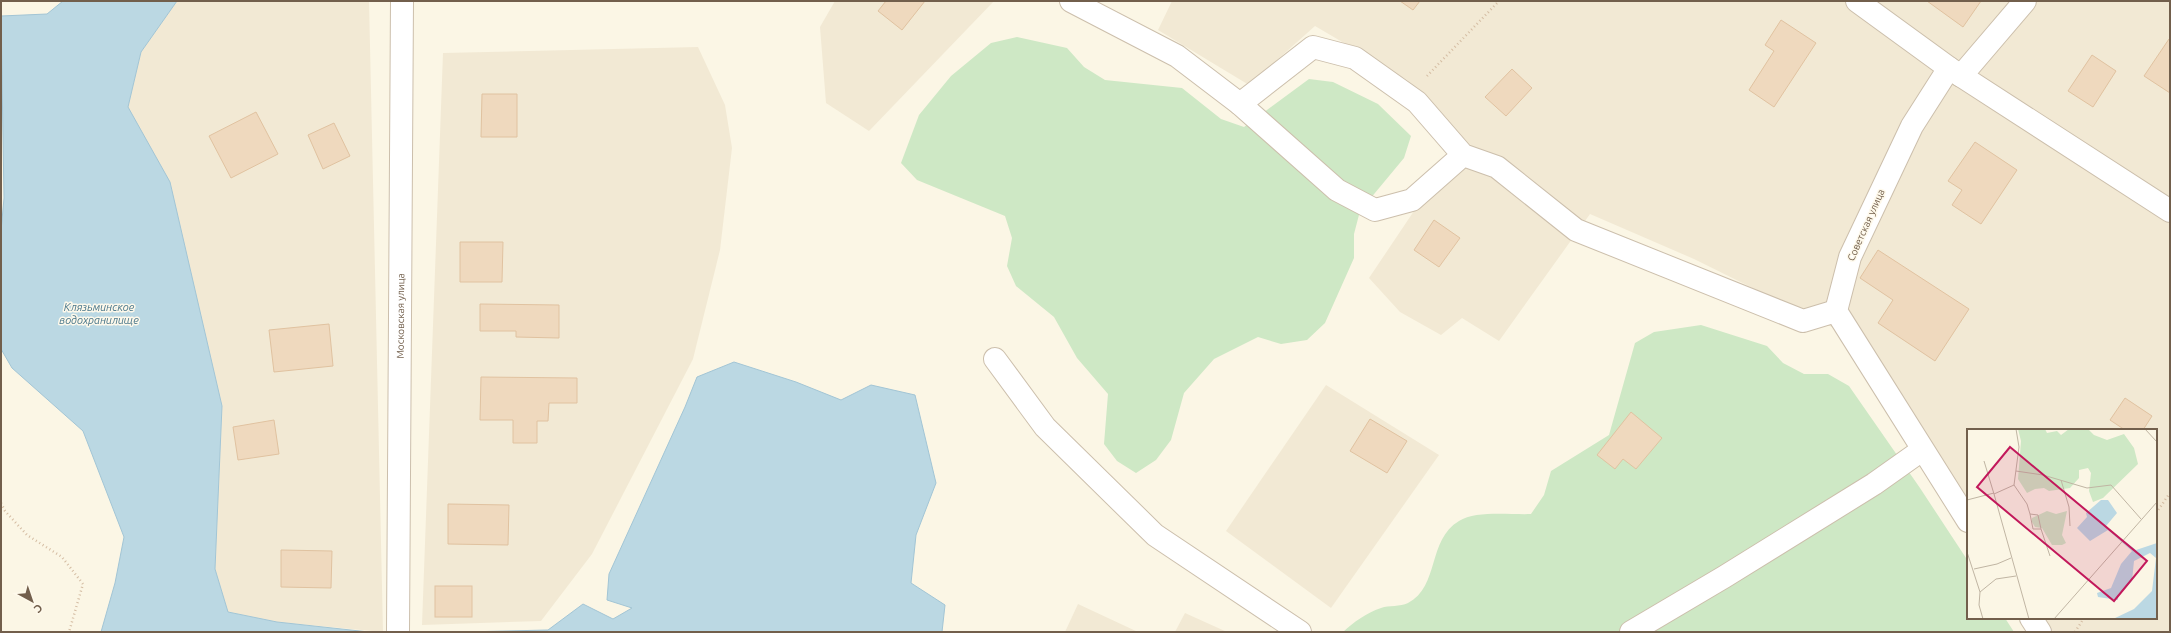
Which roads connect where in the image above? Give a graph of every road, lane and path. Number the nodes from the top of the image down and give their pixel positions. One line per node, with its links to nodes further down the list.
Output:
1 (402, 1): 20 (street, Московская улица)
2 (1071, 1): 8 (street)
3 (1499, 1): 7 (path)
4 (1857, 1): 6 (street)
5 (2025, 1): 6 (street, Советская улица)
6 (1955, 72): 10 (street); 11 (street, Советская улица)
7 (1408, 96): 8 (street); 9 (street)
8 (1240, 104): 9 (street)
9 (1463, 155): 11 (street)
10 (2170, 211)
11 (1836, 311): 13 (street)
12 (995, 359): 22 (street)
13 (1922, 450): 17 (street); 23 (street)
14 (2170, 493): 16 (path)
15 (1, 503): 21 (path)
16 (2157, 512)
17 (1967, 519)
18 (2032, 619): 24 (street)
19 (2083, 619): 25 (path)
20 (398, 631)
21 (69, 632)
22 (1300, 632)
23 (1631, 632)
24 (2040, 632)
25 (2074, 632)

